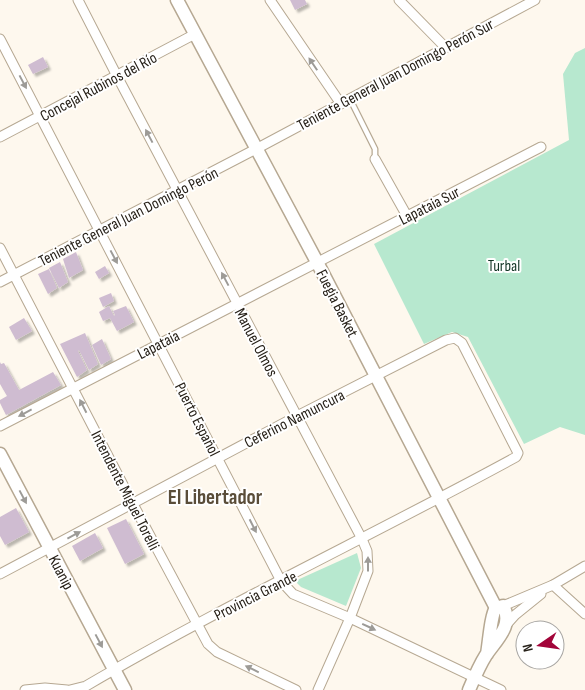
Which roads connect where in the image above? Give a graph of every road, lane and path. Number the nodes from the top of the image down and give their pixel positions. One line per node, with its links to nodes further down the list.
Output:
1 (78, 0): 9 (street, Manuel Olmos)
2 (177, 0): 6 (main road, Fuegia Basket)
3 (270, 0): 11 (street, one-way to 3)
4 (399, 0): 8 (street)
5 (527, 1): 8 (street, Teniente General Juan Domingo Perón Sur)
6 (195, 34): 9 (street, Concejal Rubinos del Río); 15 (main road, Fuegia Basket)
7 (1, 43): 12 (street, Puerto Español, one-way to 12)
8 (445, 47): 10 (street, Teniente General Juan Domingo Perón Sur)
9 (117, 76): 12 (street, Concejal Rubinos del Río); 17 (street, Manuel Olmos, one-way to 9)
10 (350, 99): 11 (street, Teniente General Juan Domingo Perón Sur); 16 (lane)
11 (341, 104): 15 (street, Teniente General Juan Domingo Perón Sur)
12 (41, 116): 13 (street, Concejal Rubinos del Río); 19 (street, Puerto Español)
13 (0, 137)
14 (541, 147): 18 (street, Lapataia Sur)
15 (256, 149): 17 (street, Teniente General Juan Domingo Perón); 21 (main road, Fuegia Basket)
16 (374, 159): 18 (street)
17 (178, 190): 19 (street, Teniente General Juan Domingo Perón); 24 (street, Manuel Olmos, one-way to 17)
18 (407, 216): 21 (street, Lapataia Sur)
19 (100, 230): 22 (street, Teniente General Juan Domingo Perón); 25 (street, Puerto Español, one-way to 25)
20 (0, 248): 22 (street, Intendente Miguel Torelli)
21 (317, 262): 24 (street, Lapataia); 26 (main road, Fuegia Basket)
22 (14, 274): 23 (street, Teniente General Juan Domingo Perón); 27 (street, Intendente Miguel Torelli)
23 (0, 282)
24 (238, 304): 25 (street, Lapataia); 28 (street, Manuel Olmos)
25 (159, 344): 27 (street, Lapataia); 32 (street, Puerto Español)
26 (376, 376): 28 (street, Ceferino Namuncura); 31 (street, Ceferino Namuncura); 33 (main road, Fuegia Basket)
27 (73, 388): 29 (street, Lapataia, one-way to 29); 34 (street, Intendente Miguel Torelli, one-way to 27)
28 (297, 416): 32 (street, Ceferino Namuncura); 35 (street, Manuel Olmos)
29 (0, 426)
30 (0, 454): 36 (main road, Kuanip, one-way to 36)
31 (516, 457): 33 (street, Provincia Grande)
32 (218, 458): 34 (street, Ceferino Namuncura); 39 (street, Puerto Español, one-way to 39)
33 (440, 498): 35 (street, Provincia Grande); 41 (main road, Fuegia Basket)
34 (133, 504): 36 (street, Ceferino Namuncura, one-way to 34); 44 (street, Intendente Miguel Torelli)
35 (362, 539): 39 (street, Provincia Grande); 43 (street, Manuel Olmos, one-way to 35)
36 (49, 548): 38 (street, Ceferino Namuncura); 46 (main road, Kuanip, one-way to 46)
37 (585, 566): 40 (street)
38 (0, 574)
39 (281, 581): 43 (street, Puerto Español); 44 (street, Provincia Grande)
40 (552, 585): 41 (street); 42 (street); 45 (street)
41 (499, 607): 45 (main road, Fuegia Basket)
42 (585, 614)
43 (350, 618): 47 (street, Puerto Español, one-way to 47); 52 (street, Manuel Olmos)
44 (196, 625): 46 (street, Provincia Grande); 51 (street, Intendente Miguel Torelli, one-way to 44)
45 (501, 625): 47 (main road)
46 (114, 670): 49 (street, Provincia Grande); 50 (main road, Kuanip)
47 (474, 677): 53 (main road); 54 (street, Puerto Español)
48 (25, 690): 49 (street, Provincia Grande)
49 (68, 690)
50 (125, 690)
51 (296, 690)
52 (318, 690)
53 (469, 690)
54 (501, 690)

